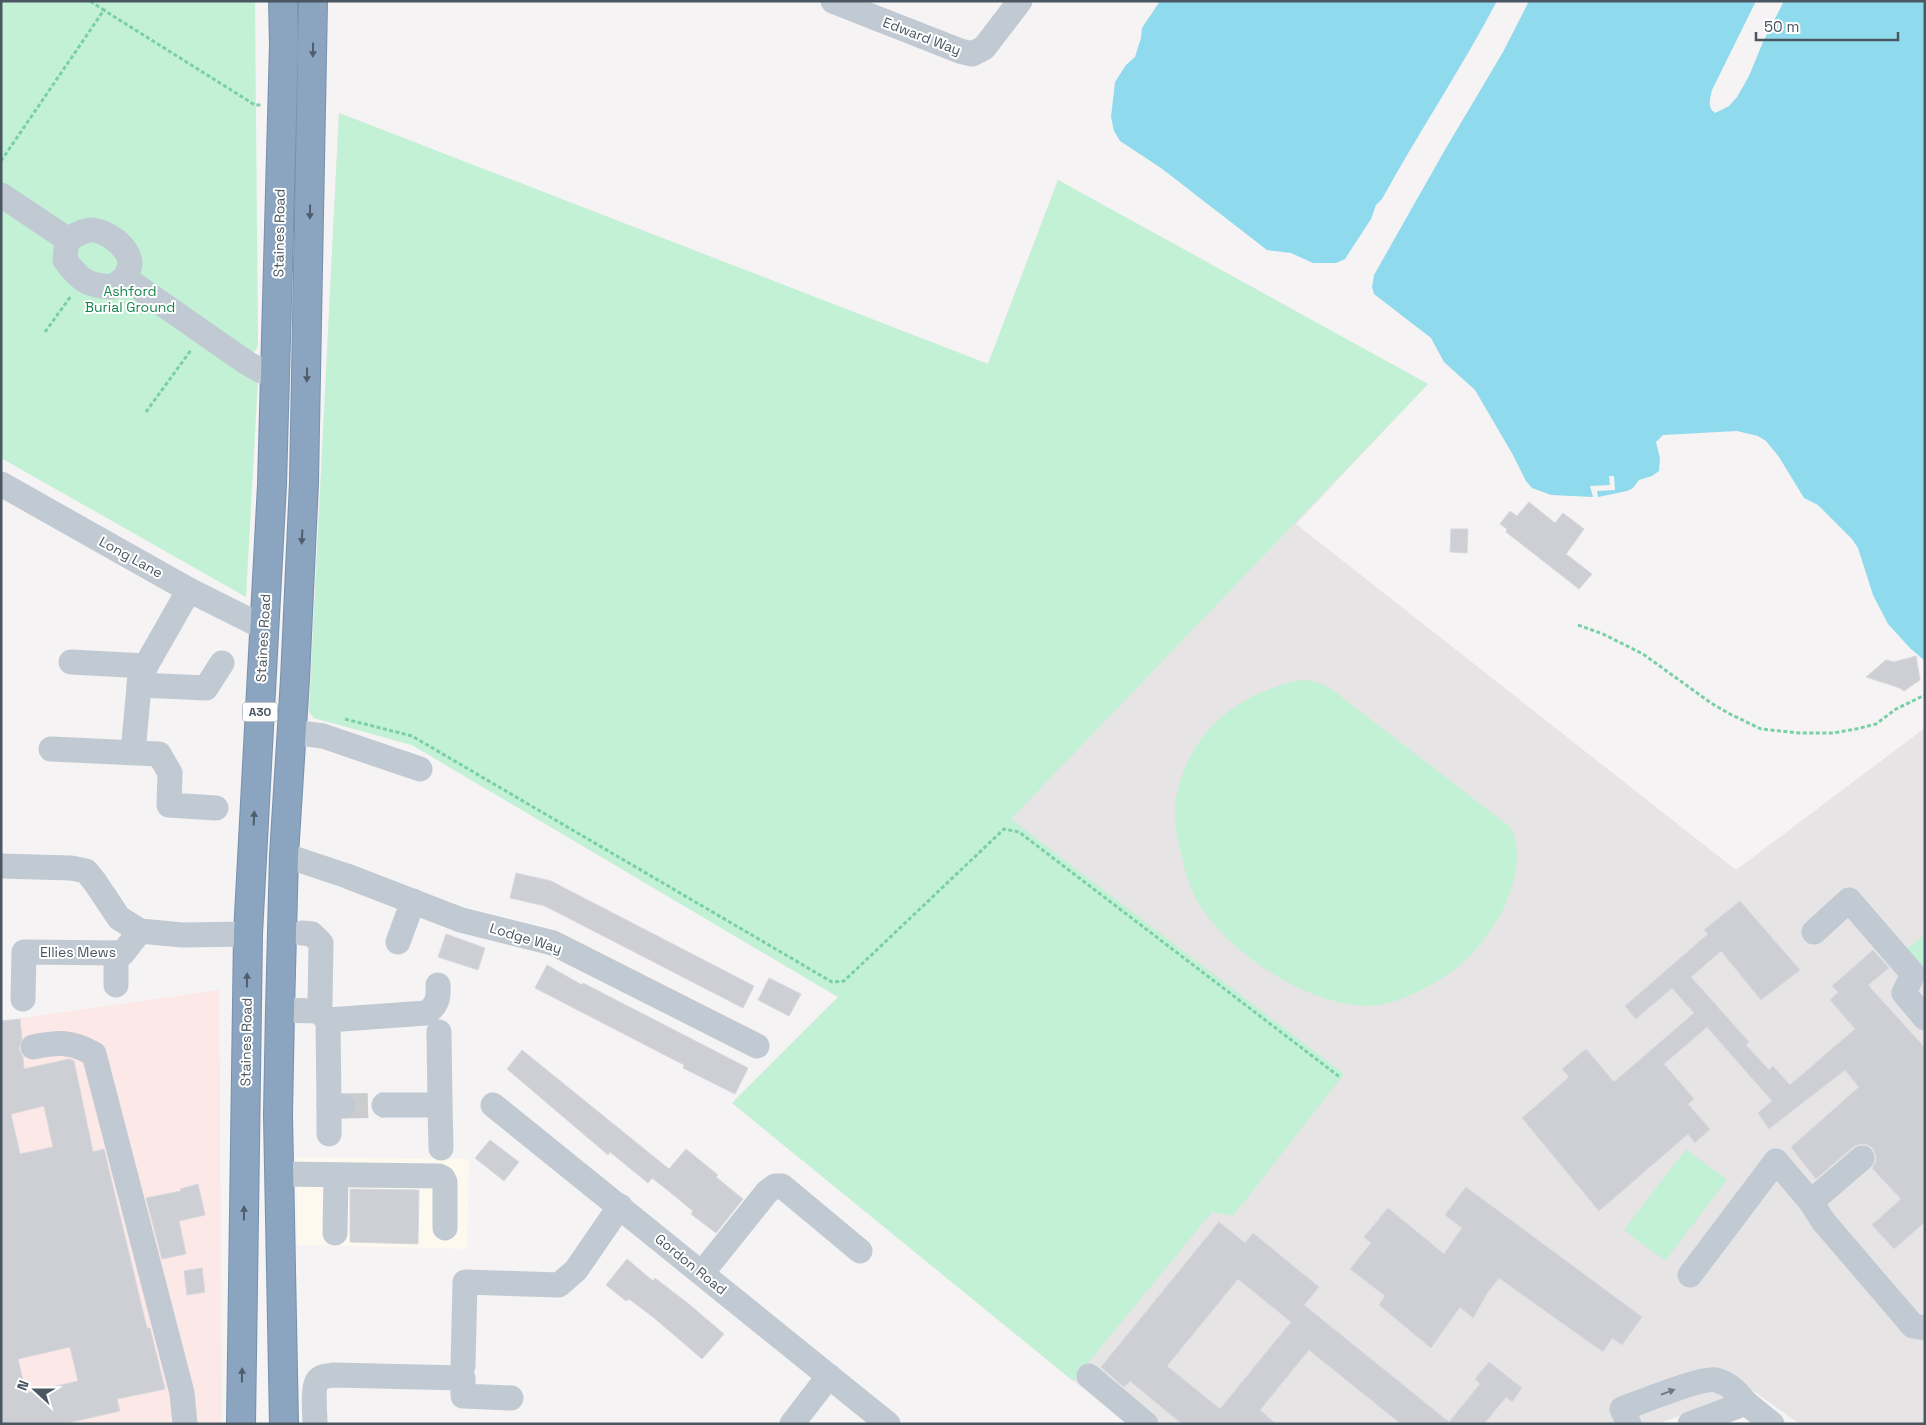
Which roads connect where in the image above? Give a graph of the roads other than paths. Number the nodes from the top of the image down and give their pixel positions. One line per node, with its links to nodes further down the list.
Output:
1 (283, 1): 8 (highway, Staines Road / A30)
2 (313, 1): 15 (highway, A30, one-way to 15)
3 (833, 1): 4 (street, Edward Way)
4 (1020, 1)
5 (1, 195): 6 (street)
6 (67, 239): 7 (street); 7 (street)
7 (125, 278): 8 (street)
8 (275, 372): 11 (highway, Staines Road / A30)
9 (2, 486): 10 (street, Long Lane)
10 (189, 590): 11 (street, Long Lane); 14 (street)
11 (264, 624): 26 (highway, Staines Road / A30, one-way to 11)
12 (71, 662): 14 (street)
13 (222, 663): 14 (street)
14 (143, 676): 17 (street)
15 (292, 732): 18 (street); 20 (highway, A30)
16 (51, 748): 17 (street)
17 (132, 752): 19 (street)
18 (420, 769)
19 (216, 808)
20 (284, 855): 22 (street, Lodge Way); 32 (highway, A30)
21 (1, 866): 23 (street)
22 (413, 902): 27 (street); 36 (street, Lodge Way)
23 (140, 931): 26 (street); 28 (street, Ellies Mews)
24 (1814, 932): 34 (street)
25 (302, 933): 33 (street)
26 (248, 934): 60 (highway, Staines Road / A30, one-way to 26)
27 (398, 942)
28 (116, 953): 29 (street); 31 (street, Ellies Mews)
29 (116, 985)
30 (438, 985): 33 (street)
31 (23, 999)
32 (280, 1010): 33 (street); 44 (highway, A30)
33 (323, 1016): 41 (street)
34 (1925, 1018)
35 (439, 1032): 39 (street)
36 (757, 1046)
37 (33, 1047): 59 (street)
38 (384, 1105): 39 (street)
39 (440, 1105): 42 (street)
40 (493, 1105): 47 (street, Gordon Road)
41 (329, 1134)
42 (441, 1148)
43 (1862, 1158): 46 (street)
44 (280, 1174): 45 (street); 61 (highway, A30)
45 (336, 1175): 48 (street); 49 (street)
46 (1811, 1202): 52 (street); 53 (street)
47 (620, 1206): 51 (street, Gordon Road); 54 (street)
48 (445, 1228)
49 (335, 1233)
50 (860, 1251): 51 (street)
51 (702, 1273): 55 (street, Gordon Road)
52 (1690, 1275)
53 (1925, 1328)
54 (463, 1366)
55 (829, 1376): 63 (street); 64 (street, Gordon Road)
56 (1089, 1376): 65 (street)
57 (511, 1398): 62 (street)
58 (1746, 1403): 66 (street, one-way to 58); 67 (street); 68 (street)
59 (185, 1424)
60 (242, 1424)
61 (284, 1424)
62 (315, 1424)
63 (792, 1424)
64 (888, 1424)
65 (1146, 1424)
66 (1629, 1424)
67 (1690, 1424)
68 (1772, 1424)

